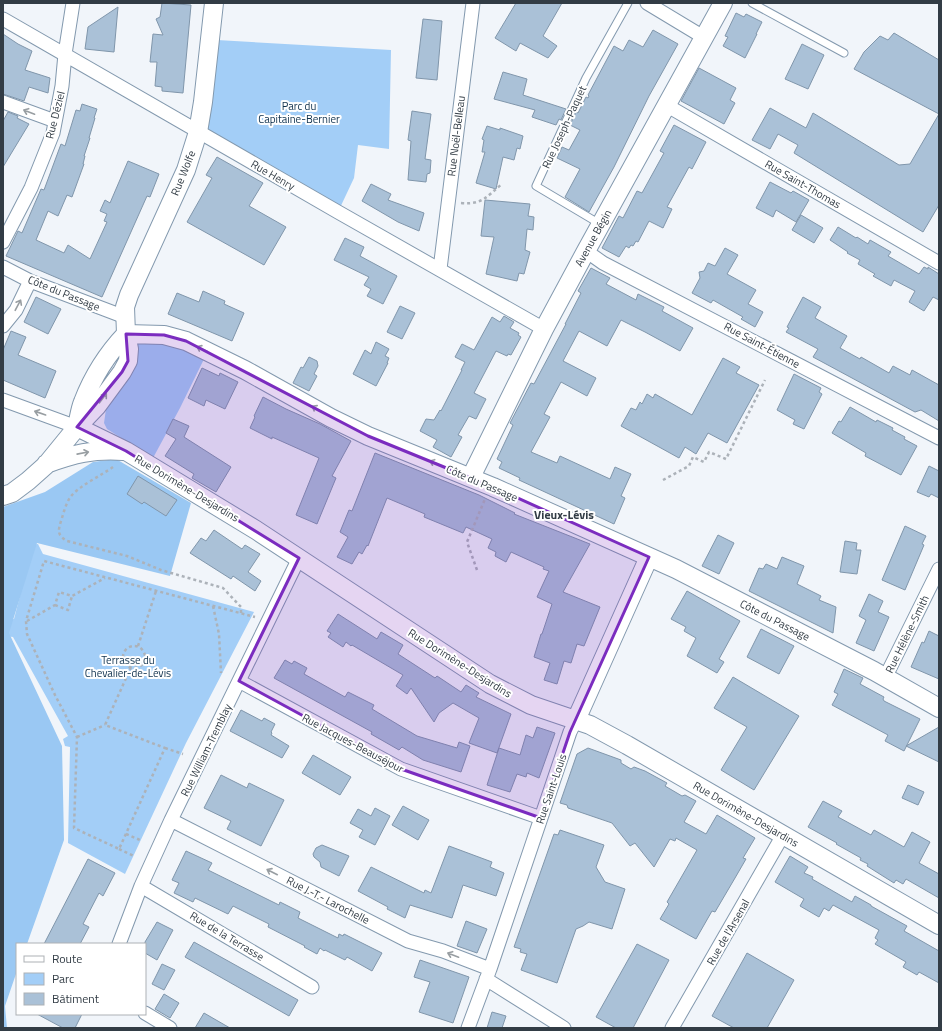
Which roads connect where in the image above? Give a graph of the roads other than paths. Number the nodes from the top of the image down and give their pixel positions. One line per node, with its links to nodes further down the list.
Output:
1 (73, 3): 11 (street, Rue Déziel)
2 (214, 3): 15 (main road, Rue Wolfe)
3 (473, 3): 21 (street, Rue Noël-Belleau)
4 (628, 3): 16 (lane, Rue Joseph-Paquet)
5 (648, 3): 9 (street)
6 (723, 3): 9 (main road, Avenue Bégin)
7 (752, 3): 10 (lane)
8 (3, 19): 11 (street, Rue Henry)
9 (705, 38): 13 (main road, Avenue Bégin)
10 (844, 53)
11 (65, 54): 14 (street, Rue Déziel); 15 (street, Rue Henry)
12 (3, 102): 14 (street, one-way to 12)
13 (666, 105): 16 (main road, Avenue Bégin); 19 (street, Rue Saint-Thomas)
14 (55, 121): 17 (street, Rue Déziel)
15 (198, 132): 21 (street, Rue Henry); 24 (main road, Rue Wolfe)
16 (600, 224): 18 (main road, Avenue Bégin)
17 (3, 242)
18 (586, 251): 25 (main road, Avenue Bégin); 28 (street, Rue Saint-Étienne)
19 (939, 263)
20 (3, 267): 22 (street, Côte du Passage)
21 (440, 269): 25 (street, Rue Henry)
22 (30, 281): 23 (street, one-way to 22); 24 (street, Côte du Passage)
23 (3, 326)
24 (125, 326): 27 (main road); 31 (main road, Côte du Passage, one-way to 24)
25 (544, 329): 31 (main road, Avenue Bégin)
26 (3, 400): 27 (street, one-way to 26)
27 (77, 426): 29 (main road, Rue Dorimène-Desjardins); 30 (main road)
28 (939, 438)
29 (126, 451): 30 (main road, one-way to 29); 34 (main road, Rue Dorimène-Desjardins)
30 (46, 465): 32 (main road)
31 (471, 477): 33 (main road, Côte du Passage)
32 (3, 496)
33 (649, 557): 36 (main road, Côte du Passage); 39 (main road, Rue Saint-Louis)
34 (299, 558): 37 (street, Rue William-Tremblay); 39 (main road, Rue Dorimène-Desjardins)
35 (939, 569): 36 (street, Rue Hélène-Smith)
36 (885, 678): 38 (main road, Côte du Passage)
37 (239, 681): 40 (street, Rue Jacques-Beauséjour); 41 (street, Rue William-Tremblay)
38 (939, 708)
39 (576, 720): 40 (street, Rue Saint-Louis); 42 (main road, Rue Dorimène-Desjardins)
40 (541, 818): 46 (street, Rue Saint-Louis)
41 (171, 820): 43 (street, Rue William-Tremblay); 46 (street, Rue J.-T.- Larochelle, one-way to 41)
42 (783, 836): 44 (main road, Rue Dorimène-Desjardins); 52 (street, Rue de l'Arsenal)
43 (141, 886): 45 (street, Rue William-Tremblay); 47 (street, Rue de la Terrasse)
44 (939, 924)
45 (119, 943)
46 (488, 974): 50 (street, Rue Saint-Louis); 51 (street, Rue J.-T.- Larochelle)
47 (312, 987)
48 (146, 1014): 49 (street)
49 (170, 1028)
50 (468, 1028)
51 (564, 1028)
52 (672, 1028)

